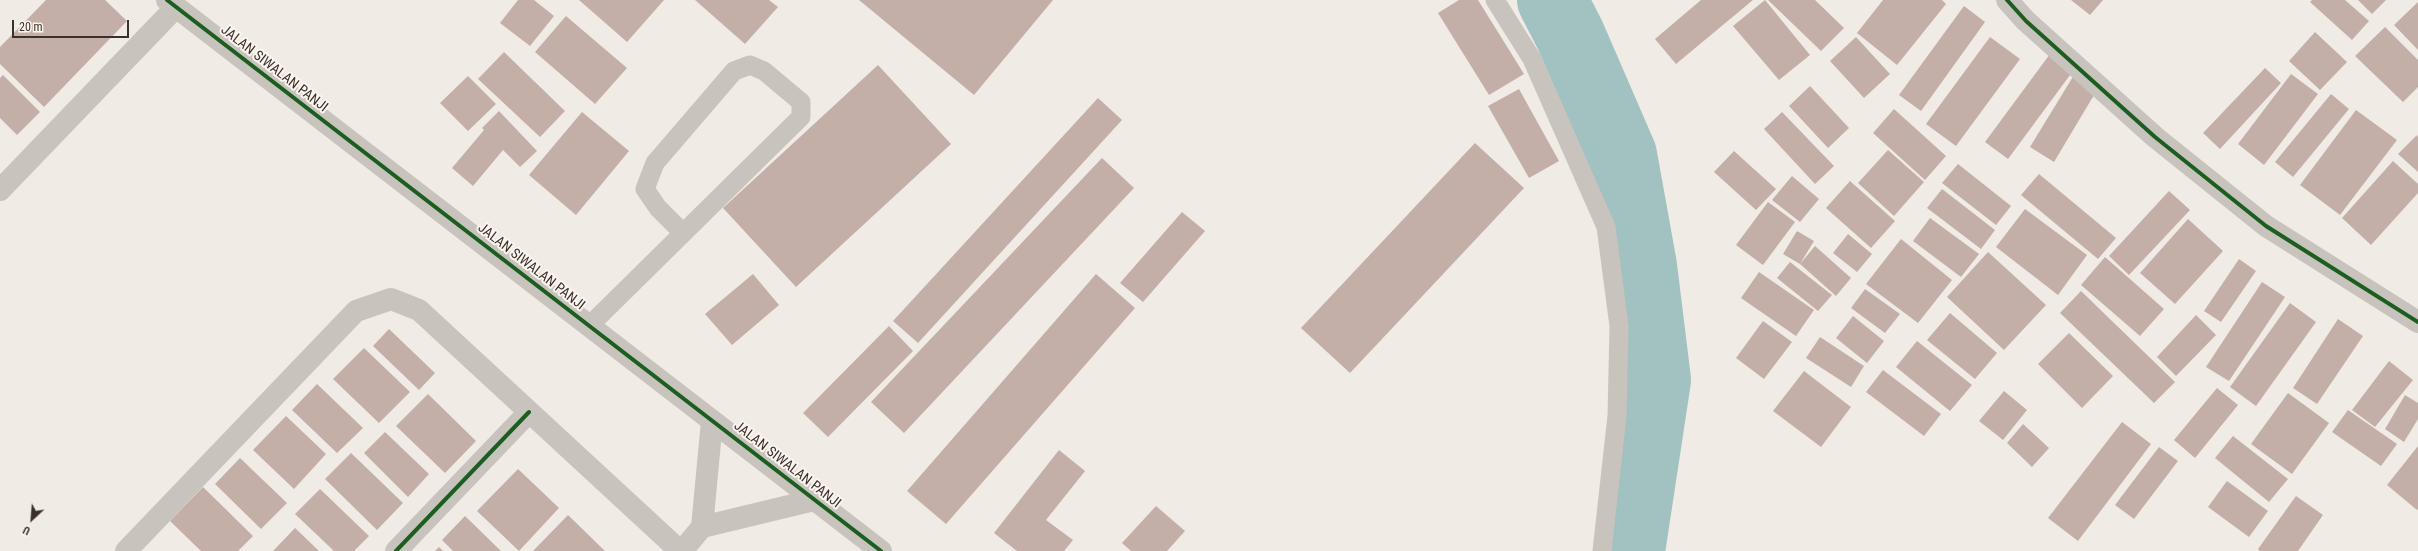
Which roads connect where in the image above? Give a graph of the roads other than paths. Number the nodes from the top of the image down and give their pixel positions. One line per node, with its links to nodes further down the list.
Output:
1 (1495, 0): 16 (lane)
2 (2007, 0): 6 (street)
3 (171, 3): 4 (street); 7 (street, JALAN SIWALAN PANJI)
4 (0, 190)
5 (682, 232): 5 (lane); 7 (lane)
6 (2418, 322)
7 (589, 326): 9 (street, JALAN SIWALAN PANJI)
8 (529, 412): 12 (street); 13 (street); 14 (street)
9 (712, 421): 10 (street, JALAN SIWALAN PANJI); 11 (street)
10 (814, 500): 11 (street); 15 (street, JALAN SIWALAN PANJI)
11 (702, 527): 14 (street)
12 (126, 551)
13 (396, 551)
14 (681, 551)
15 (881, 551)
16 (1602, 551)

